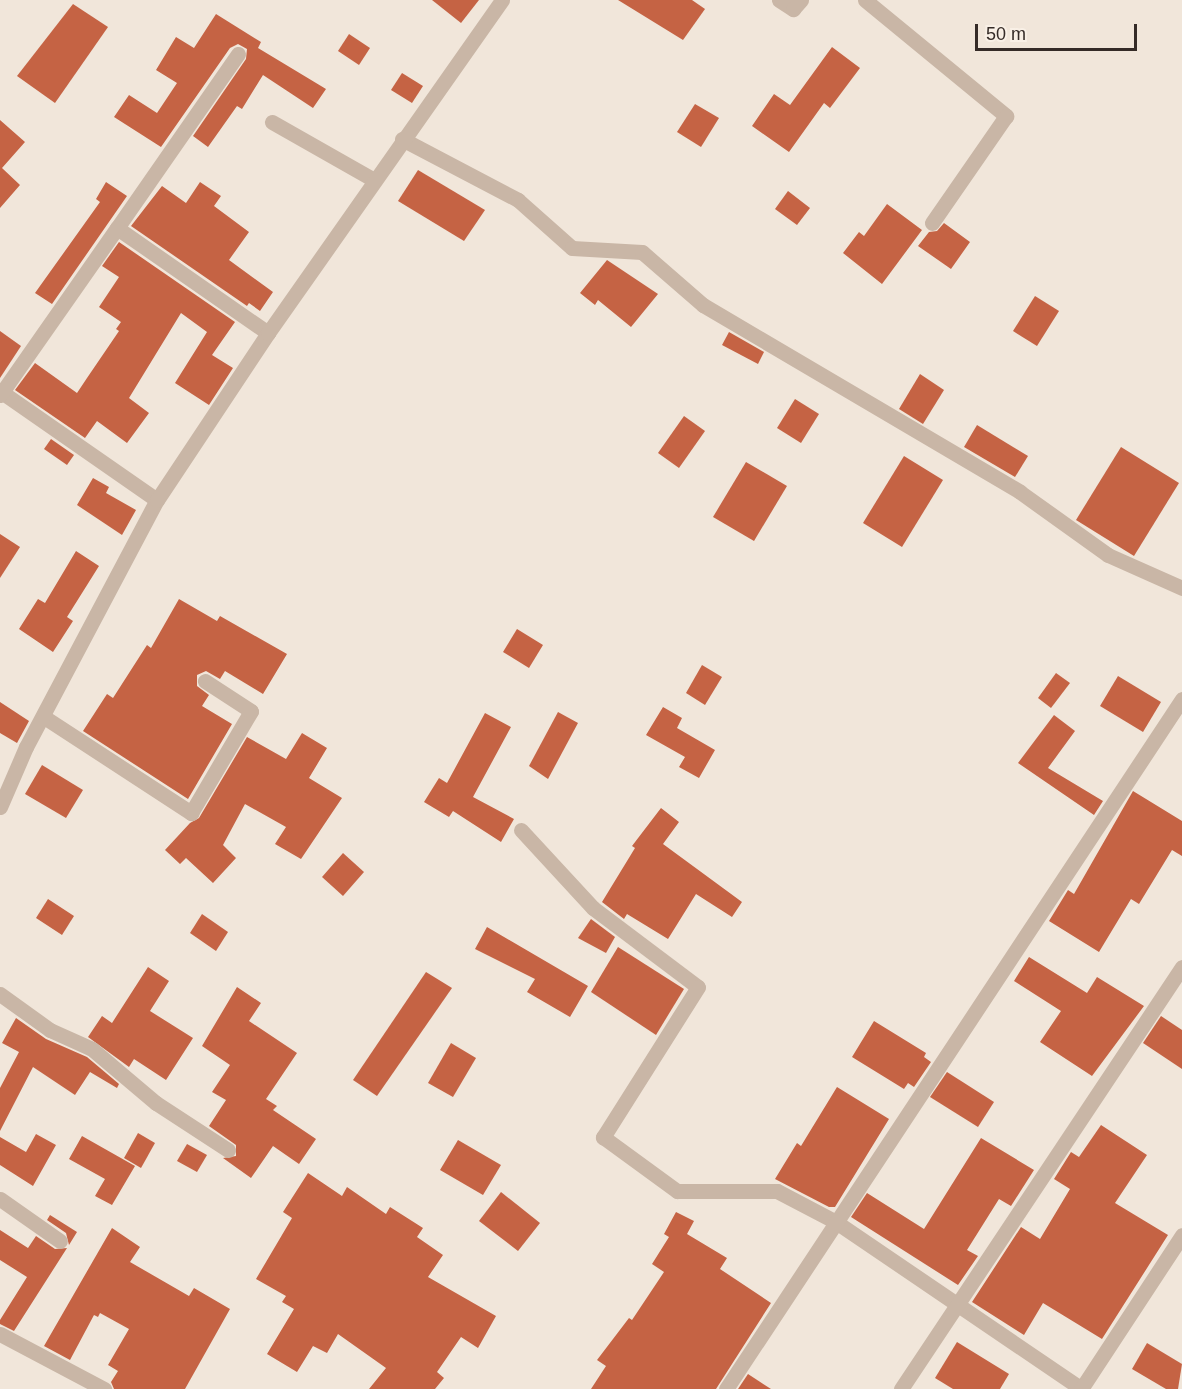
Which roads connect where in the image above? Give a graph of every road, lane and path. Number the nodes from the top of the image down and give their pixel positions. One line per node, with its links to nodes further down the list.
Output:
1 (502, 0): 7 (street)
2 (778, 0): 3 (street)
3 (801, 0)
4 (865, 0): 9 (street)
5 (238, 54): 10 (street)
6 (272, 122): 8 (street)
7 (402, 139): 8 (street); 14 (street)
8 (374, 180): 11 (street)
9 (932, 223)
10 (117, 228): 11 (street); 12 (street)
11 (268, 333): 13 (street)
12 (0, 393): 13 (street)
13 (157, 500): 17 (street)
14 (1182, 588)
15 (205, 681): 17 (street)
16 (1182, 699): 24 (street)
17 (44, 717): 18 (street)
18 (0, 807)
19 (521, 830): 24 (street)
20 (1182, 967): 27 (street)
21 (0, 994): 22 (street)
22 (228, 1150)
23 (0, 1199): 26 (street)
24 (836, 1222): 27 (street); 30 (street)
25 (1182, 1235): 32 (street)
26 (60, 1241)
27 (957, 1305): 31 (street); 32 (street)
28 (0, 1335): 29 (street)
29 (104, 1389)
30 (726, 1389)
31 (901, 1389)
32 (1081, 1389)

